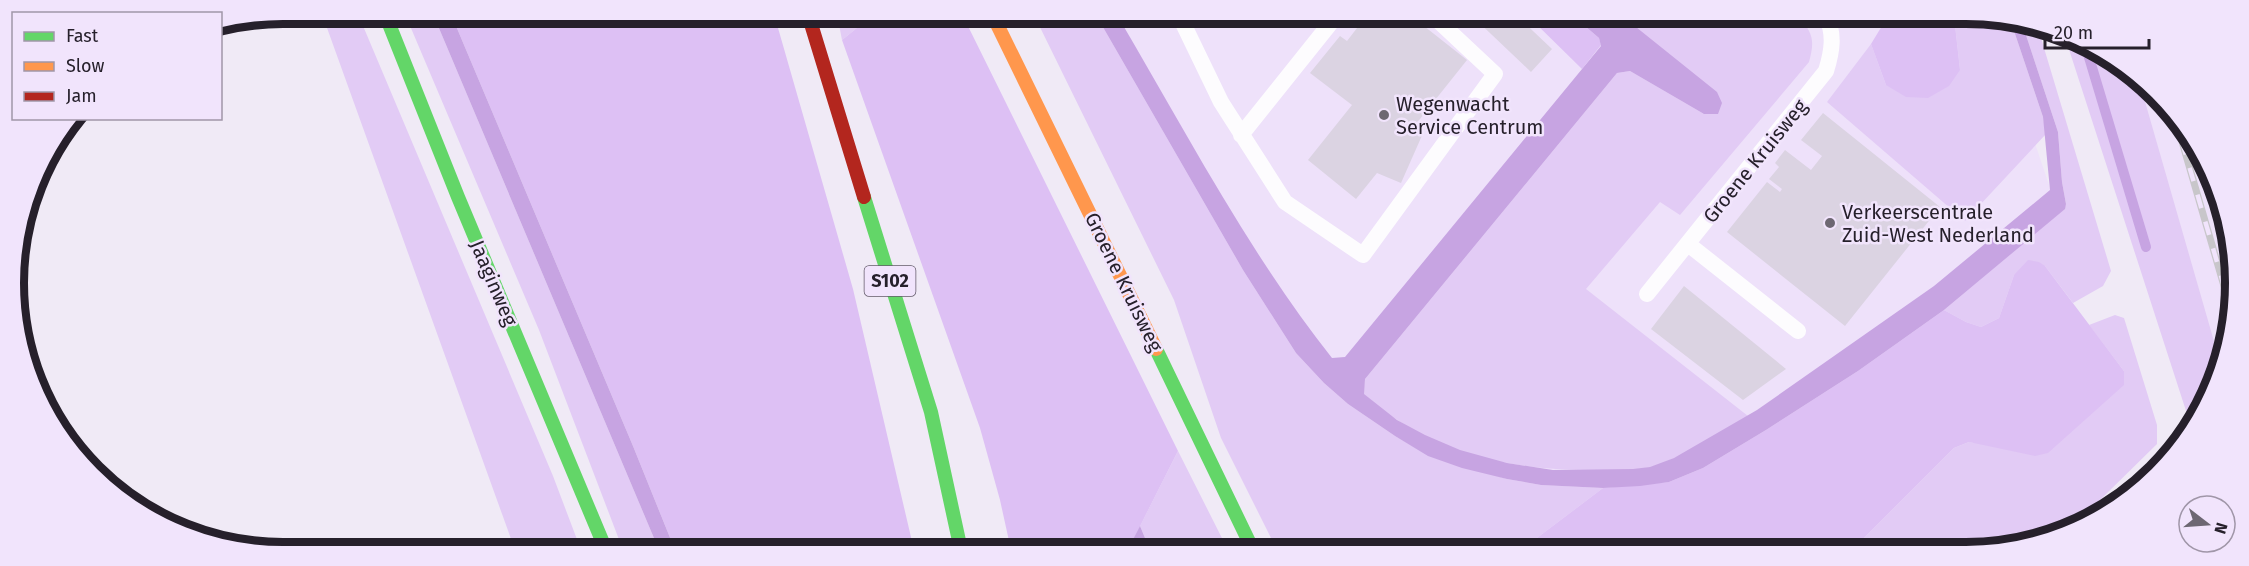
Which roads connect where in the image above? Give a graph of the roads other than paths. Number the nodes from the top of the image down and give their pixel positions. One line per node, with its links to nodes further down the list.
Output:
1 (389, 24): 12 (main road, Jaaginweg)
2 (811, 24): 13 (main road, S102)
3 (997, 24): 14 (main road, Groene Kruisweg)
4 (1183, 24): 8 (lane)
5 (1331, 24): 8 (lane)
6 (1442, 24): 8 (lane)
7 (1828, 24): 9 (lane, Groene Kruisweg)
8 (1241, 135)
9 (1688, 244): 10 (lane, Groene Kruisweg); 11 (lane)
10 (1647, 294)
11 (1798, 331)
12 (603, 542)
13 (959, 542)
14 (1249, 542)

